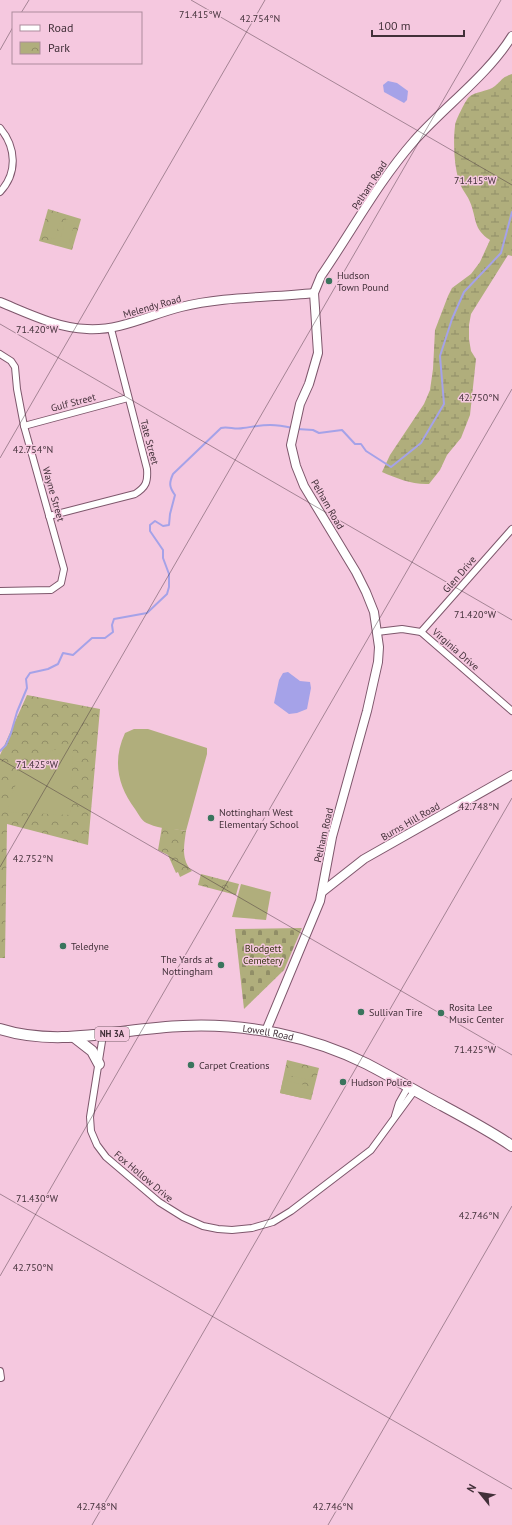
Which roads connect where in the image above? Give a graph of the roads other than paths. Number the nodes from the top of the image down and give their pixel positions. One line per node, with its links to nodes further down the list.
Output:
1 (512, 36): 4 (street, Pelham Road)
2 (0, 128): 3 (street)
3 (0, 192)
4 (314, 293): 6 (street, Melendy Road); 13 (street, Pelham Road)
5 (0, 302): 6 (street, Melendy Road)
6 (111, 329): 8 (street, Tate Street)
7 (0, 354): 9 (street, Wayne Street)
8 (128, 398): 9 (street, Gulf Street); 10 (street, Tate Street)
9 (24, 426): 10 (street, Wayne Street)
10 (49, 516): 12 (street, Wayne Street)
11 (512, 529): 14 (street, Glen Drive)
12 (0, 591)
13 (377, 632): 14 (street, Virginia Drive); 17 (street, Pelham Road)
14 (421, 632): 15 (street, Virginia Drive)
15 (512, 711)
16 (512, 775): 17 (street, Burns Hill Road)
17 (322, 892): 19 (street, Pelham Road)
18 (0, 1029): 21 (main road, Lowell Road / NH 3A)
19 (266, 1031): 20 (main road, Lowell Road / NH 3A); 23 (main road, Lowell Road / NH 3A)
20 (103, 1035): 21 (main road, Lowell Road / NH 3A); 22 (street, Fox Hollow Drive)
21 (74, 1037): 22 (main road)
22 (99, 1064): 23 (street, Fox Hollow Drive)
23 (411, 1088): 24 (main road, Lowell Road / NH 3A)
24 (512, 1146)
25 (0, 1371): 26 (street)
26 (1, 1378)

